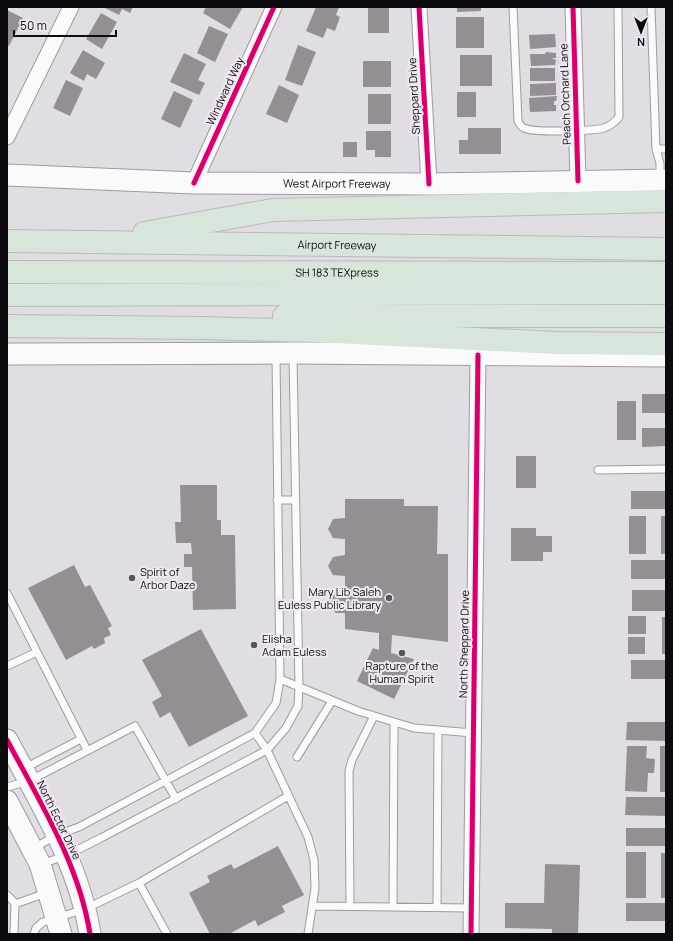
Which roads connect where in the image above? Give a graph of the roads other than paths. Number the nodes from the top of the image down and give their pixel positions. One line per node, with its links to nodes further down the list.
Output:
1 (71, 7): 9 (street)
2 (274, 7): 15 (street, Windward Way)
3 (419, 7): 16 (street, Sheppard Drive)
4 (513, 7): 8 (lane)
5 (573, 7): 8 (street, Peach Orchard Lane)
6 (618, 7): 8 (lane)
7 (651, 7): 10 (lane)
8 (576, 130): 14 (street, Peach Orchard Lane)
9 (7, 137)
10 (656, 149): 11 (lane); 13 (lane)
11 (666, 149)
12 (7, 175): 15 (main road, West Airport Freeway)
13 (663, 180): 14 (main road, West Airport Freeway)
14 (578, 181): 16 (main road, West Airport Freeway)
15 (194, 183): 16 (main road, West Airport Freeway)
16 (429, 184)
17 (666, 201): 19 (highway)
18 (7, 241): 19 (highway, Airport Freeway)
19 (94, 242): 20 (highway, Airport Freeway)
20 (666, 249)
21 (7, 272): 22 (highway, SH 183 TEXpress)
22 (666, 273)
23 (666, 294): 24 (highway, SH 183 TEXpress)
24 (7, 295)
25 (7, 316): 26 (highway)
26 (666, 316)
27 (7, 326): 28 (highway)
28 (666, 344)
29 (284, 353): 30 (main road); 31 (main road); 35 (lane); 36 (lane)
30 (7, 354)
31 (478, 355): 32 (main road); 47 (street, North Sheppard Drive)
32 (666, 356)
33 (666, 469): 34 (lane)
34 (598, 470)
35 (277, 500): 36 (lane); 40 (lane)
36 (295, 500): 41 (lane)
37 (7, 593): 38 (lane)
38 (37, 652): 39 (lane); 48 (lane)
39 (7, 666)
40 (280, 679): 41 (lane); 46 (lane)
41 (299, 687): 42 (lane); 51 (lane)
42 (332, 701): 43 (lane); 52 (lane)
43 (374, 716): 44 (lane); 67 (lane)
44 (394, 722): 45 (lane); 68 (lane)
45 (438, 730): 47 (lane); 69 (lane)
46 (255, 733): 51 (lane); 54 (lane)
47 (473, 733): 70 (street, North Sheppard Drive)
48 (81, 739): 50 (lane); 53 (lane)
49 (7, 740): 53 (main road, North Ector Drive)
50 (87, 750): 53 (lane); 54 (lane)
51 (267, 750): 56 (lane); 57 (lane)
52 (297, 757)
53 (25, 775): 55 (lane); 59 (main road, North Ector Drive)
54 (166, 780): 57 (lane); 59 (lane)
55 (7, 787)
56 (288, 796): 62 (lane); 66 (lane)
57 (176, 798): 60 (lane)
58 (7, 801): 61 (main road)
59 (57, 835): 60 (main road, North Ector Drive); 61 (lane)
60 (67, 855): 61 (lane); 71 (main road, North Ector Drive)
61 (36, 856): 63 (main road)
62 (139, 883): 71 (lane); 76 (lane)
63 (48, 892): 65 (lane); 72 (main road)
64 (7, 895): 65 (lane)
65 (15, 904): 73 (lane)
66 (312, 906): 67 (lane); 77 (lane)
67 (350, 906): 68 (lane)
68 (393, 907): 69 (lane)
69 (437, 907): 70 (lane)
70 (471, 908): 78 (street, North Sheppard Drive)
71 (85, 909): 72 (lane); 75 (main road, North Ector Drive)
72 (59, 926): 74 (lane)
73 (14, 934)
74 (34, 934)
75 (90, 934)
76 (166, 934)
77 (308, 934)
78 (471, 934)

